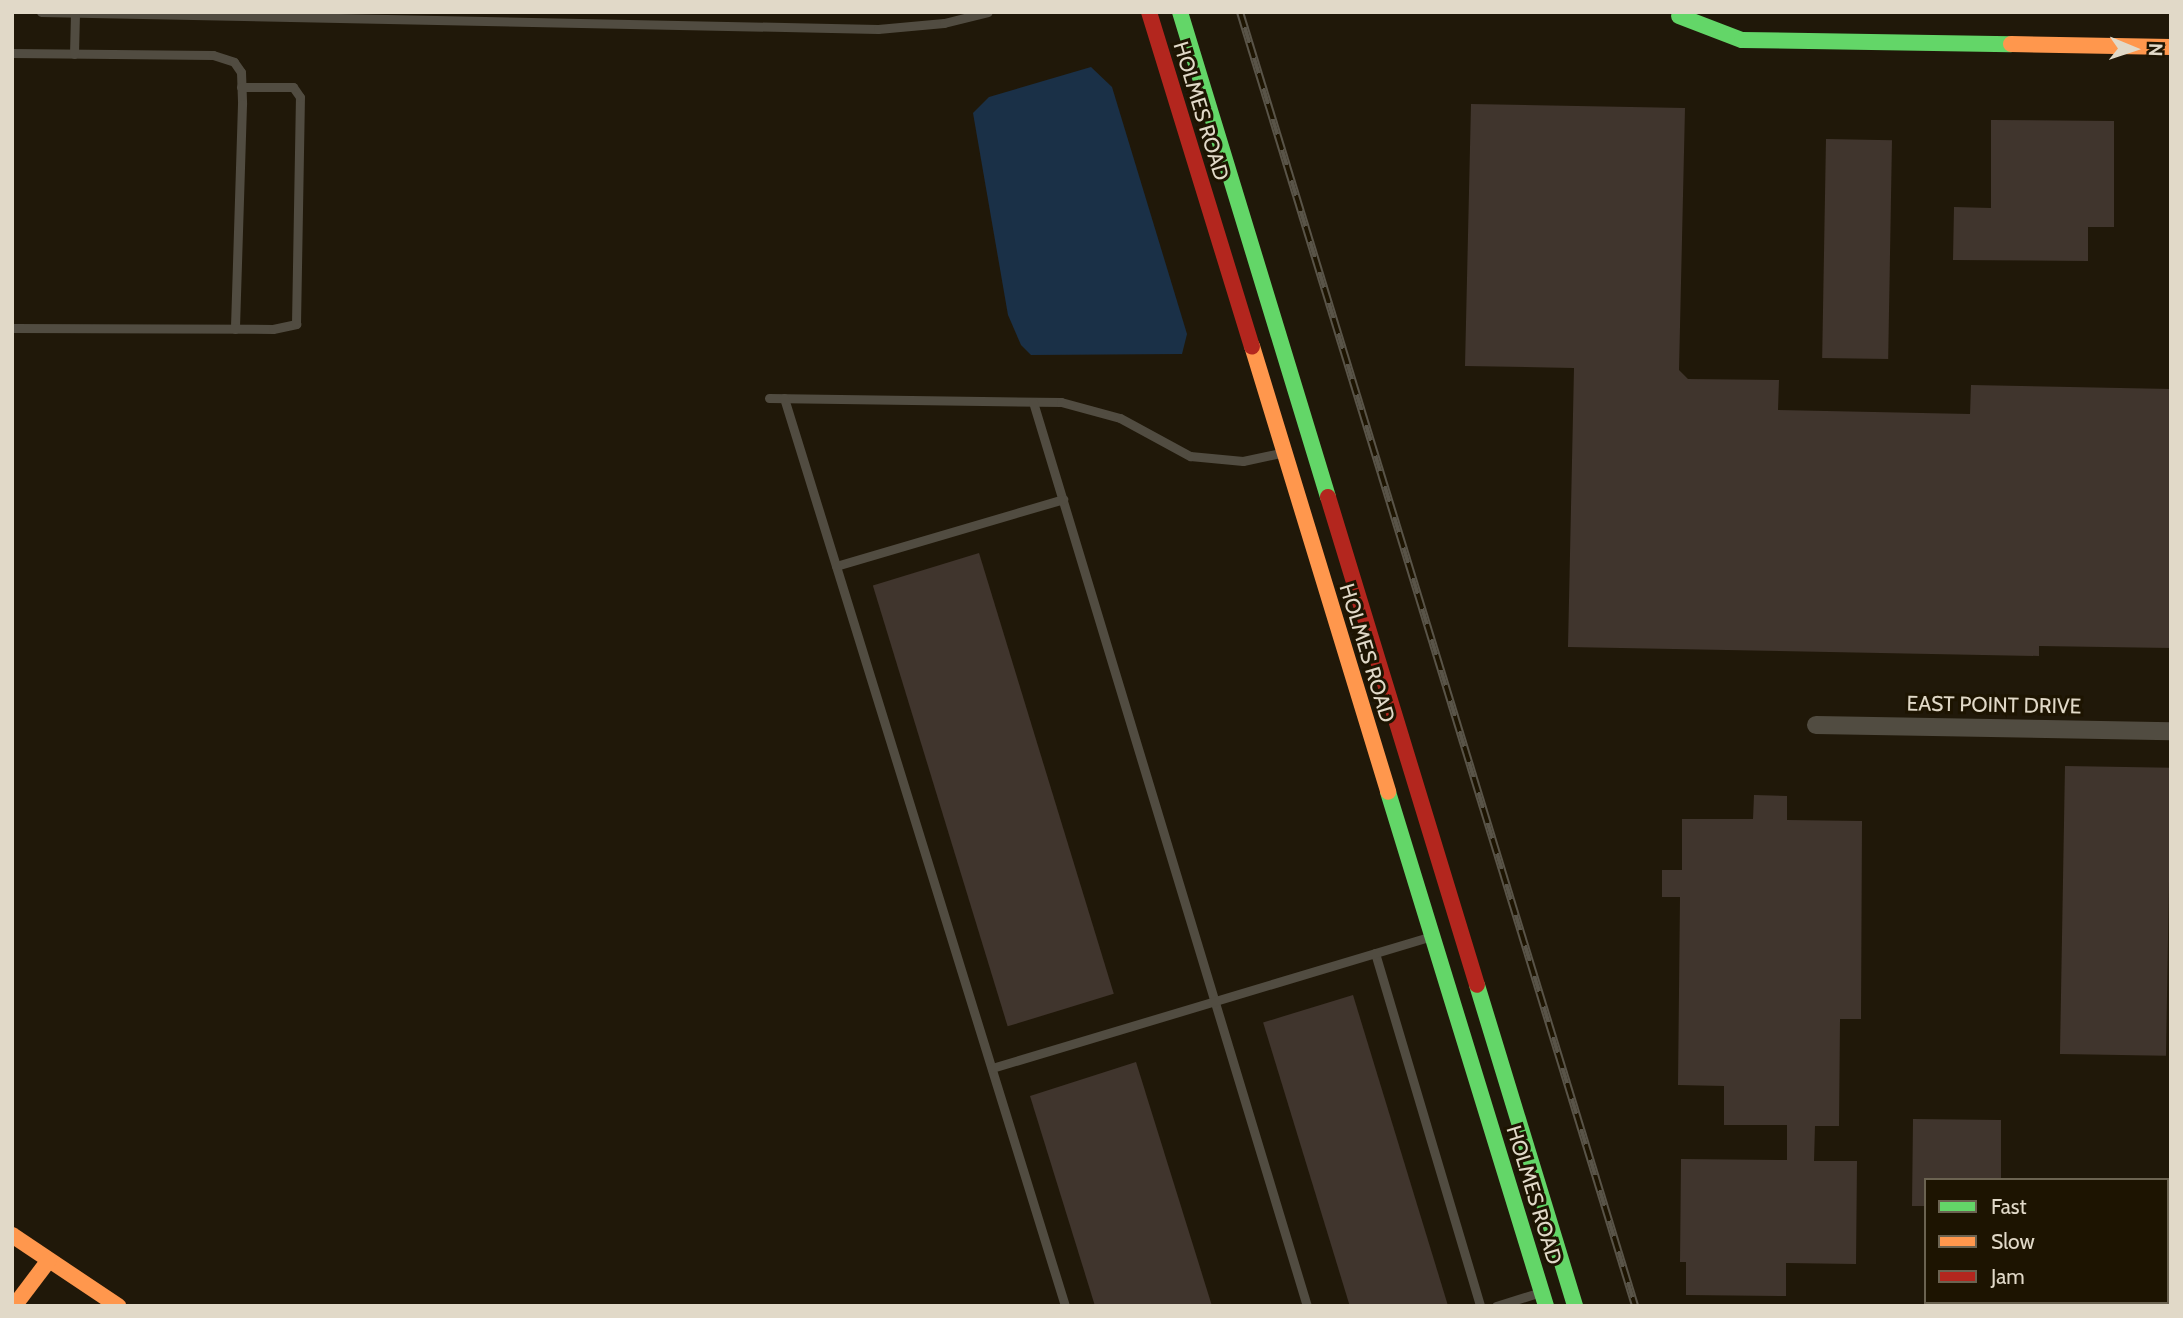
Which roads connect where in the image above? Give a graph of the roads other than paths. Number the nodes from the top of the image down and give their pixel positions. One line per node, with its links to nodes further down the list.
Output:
1 (41, 12): 5 (lane)
2 (988, 12): 5 (lane)
3 (1149, 12): 17 (main road, HOLMES ROAD)
4 (1180, 12): 16 (main road, HOLMES ROAD)
5 (75, 13): 9 (lane)
6 (1679, 16): 7 (main road)
7 (2171, 47)
8 (12, 53): 9 (lane)
9 (74, 54): 10 (lane)
10 (242, 87): 12 (lane); 12 (lane)
11 (12, 328): 12 (lane)
12 (235, 329)
13 (769, 397): 14 (lane)
14 (784, 398): 15 (lane); 19 (lane)
15 (1033, 402): 17 (lane); 18 (lane)
16 (1311, 442): 17 (main road); 22 (main road, HOLMES ROAD)
17 (1284, 452): 23 (main road, HOLMES ROAD)
18 (1063, 499): 19 (lane); 25 (lane)
19 (836, 566): 26 (lane)
20 (1816, 725): 21 (street, EAST POINT DRIVE)
21 (2171, 731)
22 (1460, 928): 23 (main road); 36 (main road, HOLMES ROAD)
23 (1432, 936): 24 (lane); 29 (main road, HOLMES ROAD)
24 (1375, 953): 25 (lane); 34 (lane)
25 (1215, 1001): 26 (lane); 33 (lane)
26 (992, 1068): 32 (lane)
27 (12, 1235): 28 (main road)
28 (49, 1260): 30 (main road); 31 (main road)
29 (1544, 1299): 35 (lane)
30 (18, 1301)
31 (118, 1306)
32 (1065, 1306)
33 (1307, 1306)
34 (1480, 1306)
35 (1496, 1306)
36 (1575, 1306)

